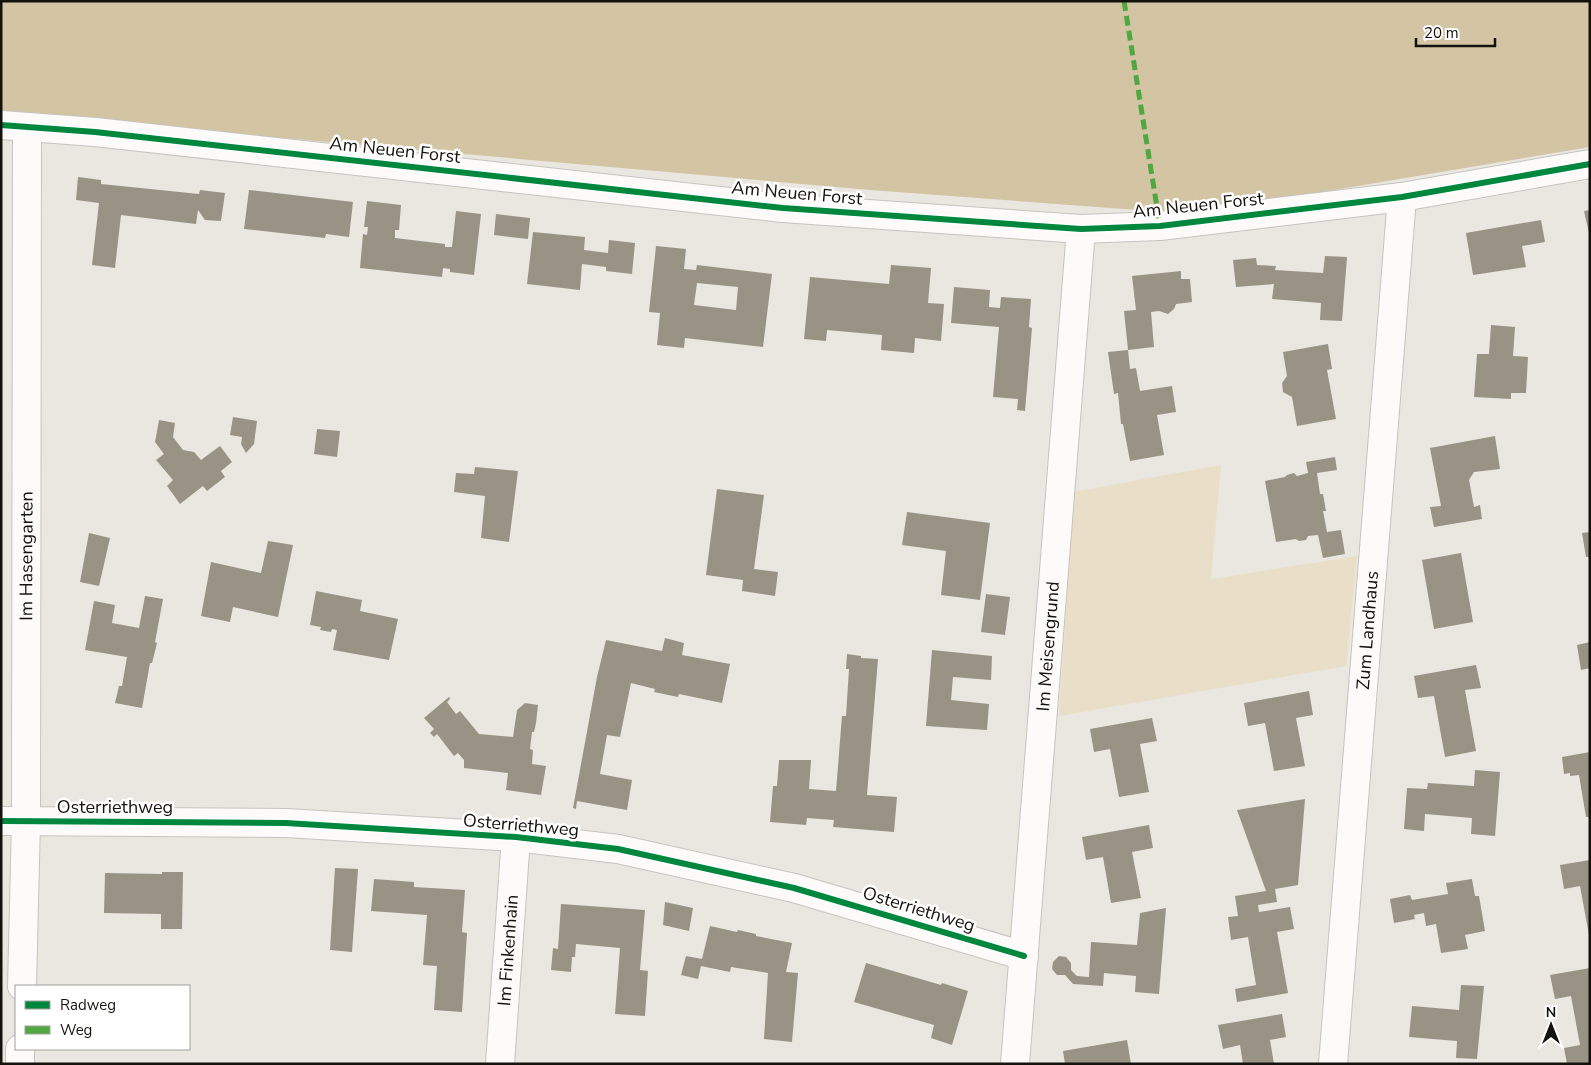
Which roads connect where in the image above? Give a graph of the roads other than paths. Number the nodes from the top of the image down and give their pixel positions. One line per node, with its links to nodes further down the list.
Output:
1 (14, 126): 4 (street, Am Neuen Forst); 5 (street, Im Hasengarten)
2 (1590, 164): 3 (street, Am Neuen Forst)
3 (1402, 197): 4 (street, Am Neuen Forst); 13 (street, Zum Landhaus)
4 (1081, 229): 7 (street, Im Meisengrund)
5 (13, 822): 6 (street, Osterriethweg); 8 (street, Im Hasengarten)
6 (516, 837): 7 (street, Osterriethweg); 11 (street, Im Finkenhain)
7 (1024, 956): 12 (street, Im Meisengrund)
8 (22, 985)
9 (20, 1050): 10 (street)
10 (20, 1064)
11 (500, 1064)
12 (1015, 1064)
13 (1333, 1064)

